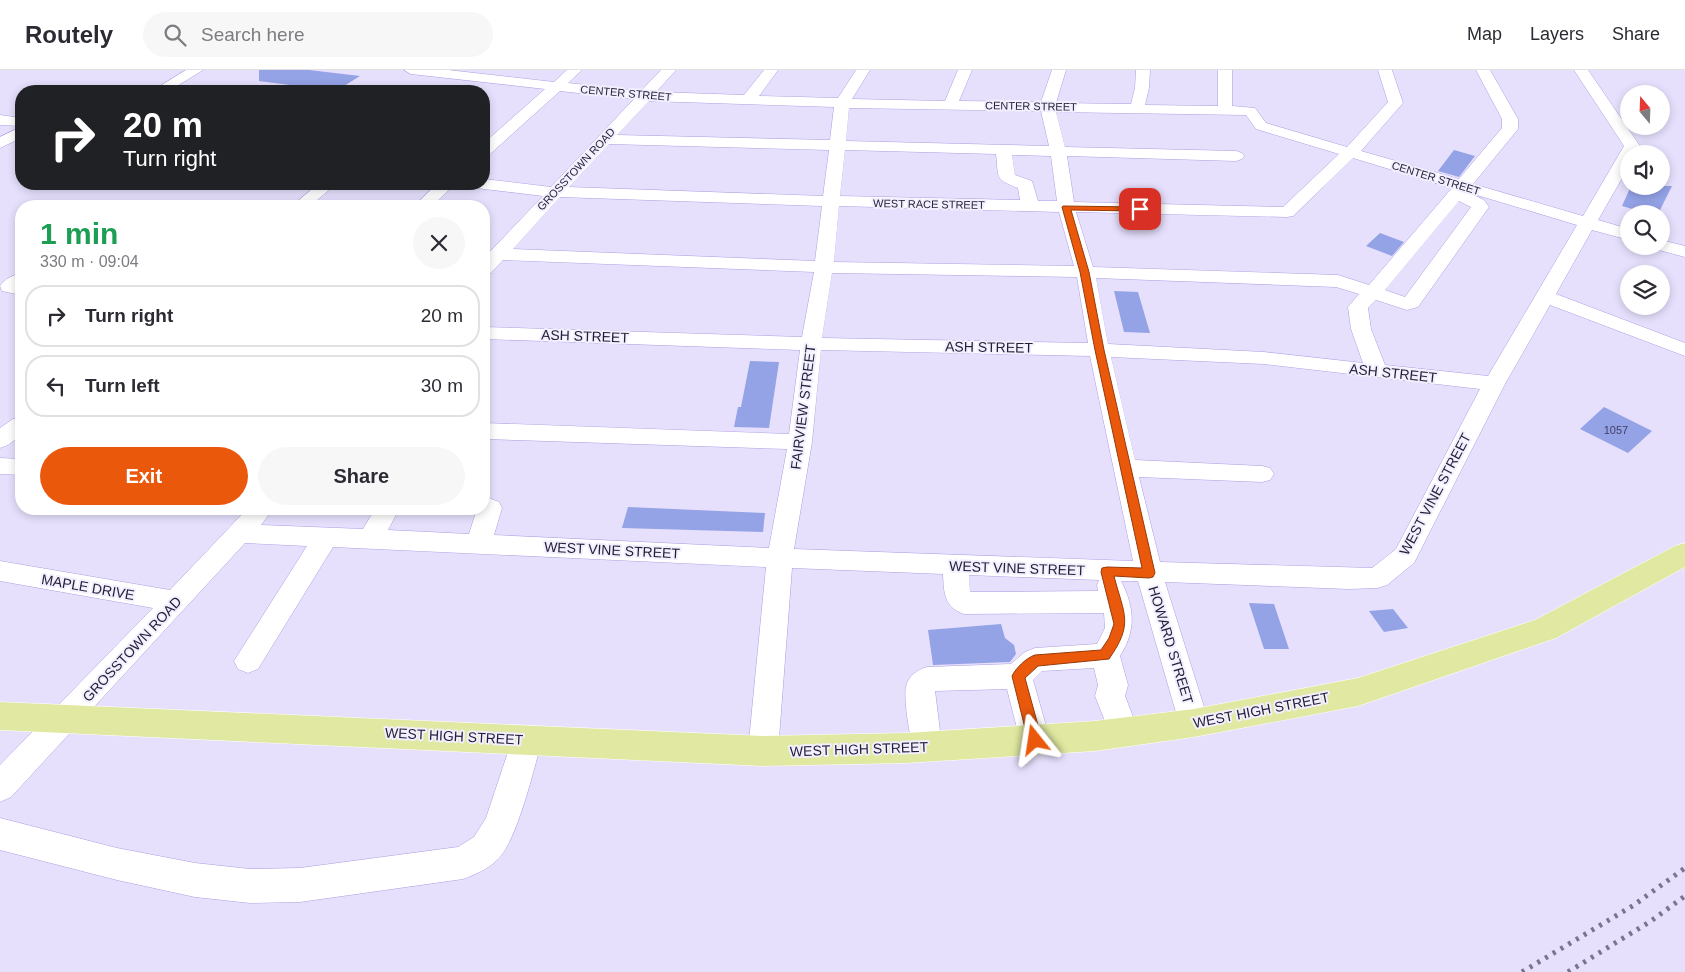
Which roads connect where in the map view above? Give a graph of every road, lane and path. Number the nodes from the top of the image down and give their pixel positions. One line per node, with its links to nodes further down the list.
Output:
1 (196, 70): 15 (street)
2 (411, 70): 14 (street, CENTER STREET)
3 (575, 70): 17 (street)
4 (669, 70): 18 (street, GROSSTOWN ROAD)
5 (771, 70): 19 (street)
6 (863, 70): 20 (street, FAIRVIEW STREET)
7 (965, 70): 21 (street)
8 (1059, 70): 22 (street)
9 (1143, 70): 23 (street)
10 (1225, 70): 24 (street)
11 (1385, 70): 34 (street, WEST RACE STREET)
12 (1483, 70): 39 (street)
13 (1581, 70): 46 (street, WEST VINE STREET)
14 (472, 73): 16 (street); 17 (street, CENTER STREET)
15 (170, 85)
16 (457, 85)
17 (557, 87): 18 (street, CENTER STREET); 30 (street)
18 (644, 96): 19 (street, CENTER STREET); 28 (street, GROSSTOWN ROAD)
19 (748, 100): 20 (street, CENTER STREET)
20 (842, 103): 21 (street, CENTER STREET); 31 (street, FAIRVIEW STREET)
21 (950, 105): 22 (street, CENTER STREET)
22 (1047, 107): 23 (street, CENTER STREET); 33 (street, HOWARD STREET)
23 (1137, 108): 24 (street, CENTER STREET)
24 (1225, 110): 34 (street, CENTER STREET)
25 (0, 120): 26 (street)
26 (15, 121)
27 (15, 135): 29 (street)
28 (604, 139): 31 (street); 40 (street, GROSSTOWN ROAD)
29 (0, 143)
30 (490, 146)
31 (837, 146): 32 (street); 43 (street, FAIRVIEW STREET)
32 (1004, 151): 33 (street); 44 (street)
33 (1058, 152): 35 (street); 45 (street, HOWARD STREET)
34 (1350, 152): 39 (street, CENTER STREET); 45 (street, WEST RACE STREET)
35 (1236, 156)
36 (490, 185): 40 (street, WEST RACE STREET)
37 (320, 190): 41 (street)
38 (440, 190): 42 (street)
39 (1460, 190): 46 (street, CENTER STREET); 54 (street); 54 (street)
40 (555, 192): 43 (street, WEST RACE STREET); 50 (street, GROSSTOWN ROAD)
41 (308, 200)
42 (429, 200)
43 (830, 201): 44 (street, WEST RACE STREET); 52 (street, FAIRVIEW STREET)
44 (1030, 206): 45 (street, WEST RACE STREET)
45 (1066, 207): 53 (street, HOWARD STREET)
46 (1589, 222): 47 (street, CENTER STREET); 55 (street, WEST VINE STREET)
47 (1620, 232)
48 (1670, 247): 49 (street)
49 (1685, 252)
50 (497, 254): 51 (street, GROSSTOWN ROAD); 52 (street)
51 (490, 262)
52 (824, 267): 53 (street); 57 (street, FAIRVIEW STREET)
53 (1085, 272): 54 (street); 58 (street, HOWARD STREET)
54 (1372, 293): 60 (street)
55 (1546, 296): 59 (street); 61 (street, WEST VINE STREET)
56 (490, 333): 57 (street, ASH STREET)
57 (810, 344): 58 (street, ASH STREET); 65 (street, FAIRVIEW STREET)
58 (1099, 350): 60 (street, ASH STREET); 68 (street, HOWARD STREET)
59 (1685, 350)
60 (1377, 371): 61 (street, ASH STREET)
61 (1494, 384): 82 (street, WEST VINE STREET)
62 (15, 429): 64 (street)
63 (490, 431): 65 (street)
64 (0, 440)
65 (800, 442): 78 (street, FAIRVIEW STREET)
66 (0, 466): 67 (street)
67 (15, 467)
68 (1126, 468): 69 (street); 82 (street, HOWARD STREET)
69 (1262, 474)
70 (256, 515): 73 (street, GROSSTOWN ROAD)
71 (384, 515): 75 (street)
72 (488, 515): 76 (street)
73 (240, 533): 74 (street, WEST VINE STREET); 83 (street, GROSSTOWN ROAD)
74 (326, 537): 75 (street, WEST VINE STREET); 86 (street)
75 (370, 539): 76 (street, WEST VINE STREET)
76 (478, 544): 78 (street, WEST VINE STREET)
77 (1685, 554): 90 (main road, WEST HIGH STREET)
78 (780, 558): 79 (street, WEST VINE STREET); 95 (street, FAIRVIEW STREET)
79 (956, 565): 81 (street, WEST VINE STREET); 84 (street)
80 (0, 571): 83 (street, MAPLE DRIVE)
81 (1107, 572): 82 (street, WEST VINE STREET); 84 (street)
82 (1149, 573): 90 (street, HOWARD STREET)
83 (176, 602): 89 (street, GROSSTOWN ROAD)
84 (1114, 602): 85 (street)
85 (1105, 655): 87 (street); 91 (street)
86 (248, 661)
87 (1018, 676): 93 (street); 94 (street)
88 (0, 716): 89 (main road, WEST HIGH STREET)
89 (67, 718): 92 (main road, WEST HIGH STREET); 96 (street, GROSSTOWN ROAD)
90 (1194, 723): 91 (main road, WEST HIGH STREET)
91 (1124, 732): 93 (main road, WEST HIGH STREET)
92 (527, 740): 95 (main road, WEST HIGH STREET); 97 (street)
93 (1035, 740): 94 (main road, WEST HIGH STREET)
94 (927, 747): 95 (main road, WEST HIGH STREET)
95 (763, 751)
96 (0, 787)
97 (0, 834)

